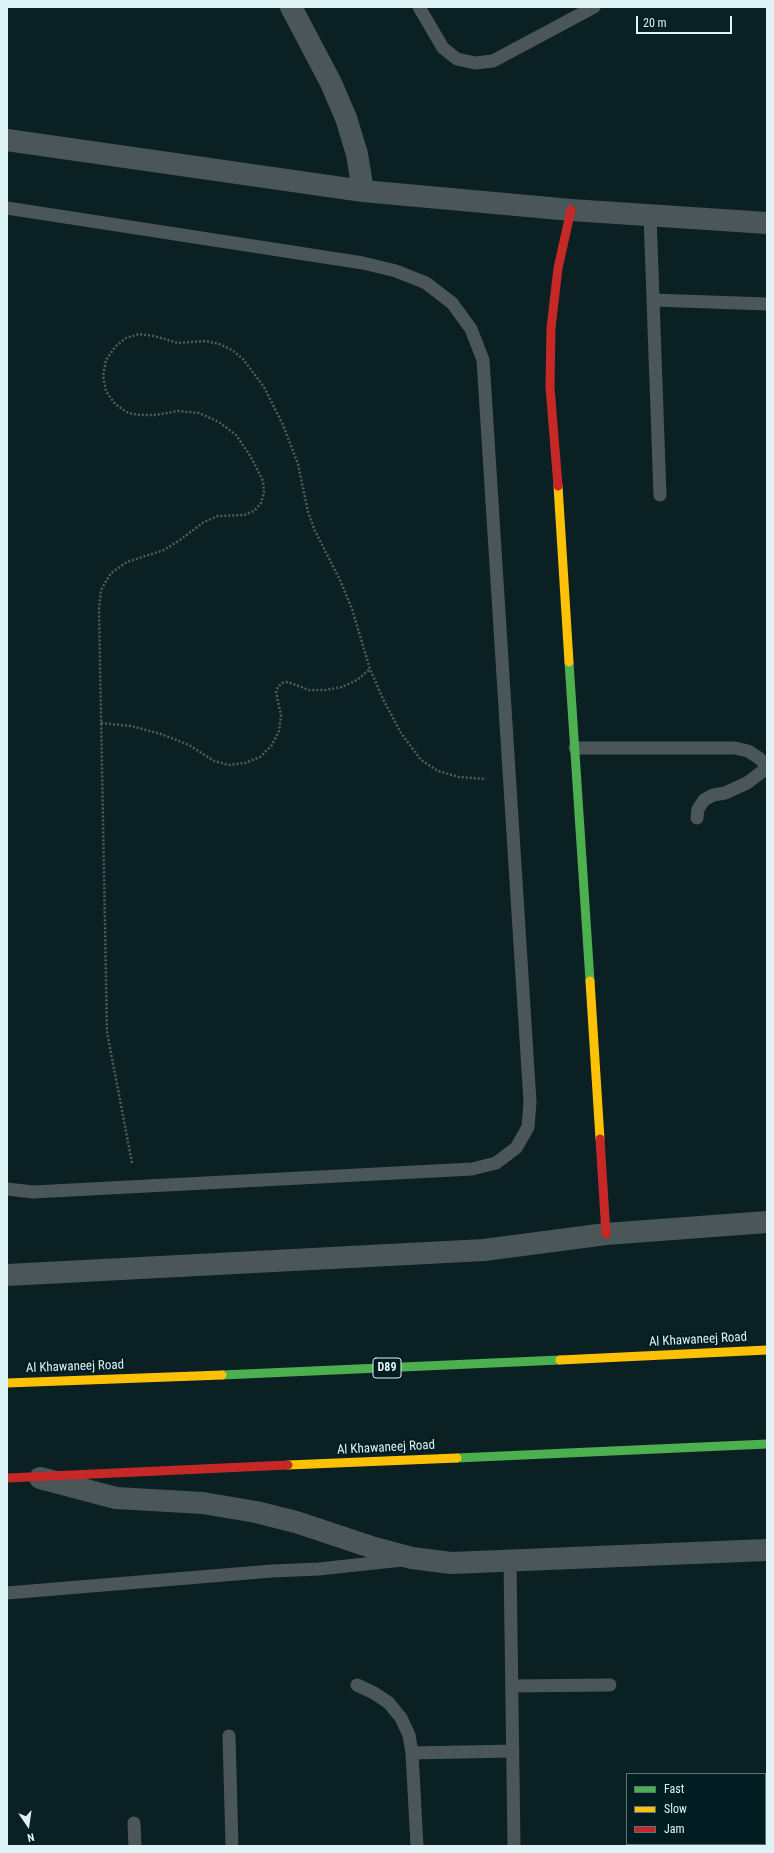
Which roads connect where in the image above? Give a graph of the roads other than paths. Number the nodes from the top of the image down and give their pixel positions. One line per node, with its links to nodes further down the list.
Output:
1 (291, 7): 5 (street)
2 (419, 7): 3 (lane)
3 (594, 7)
4 (7, 140): 5 (street)
5 (363, 191): 7 (street)
6 (7, 208): 16 (lane)
7 (571, 210): 8 (street); 13 (main road)
8 (650, 215): 9 (street); 10 (lane)
9 (767, 223)
10 (653, 300): 11 (lane); 12 (lane)
11 (767, 304)
12 (660, 495)
13 (575, 748): 14 (lane); 18 (main road)
14 (767, 767): 15 (lane)
15 (697, 818)
16 (7, 1189)
17 (767, 1222): 18 (street)
18 (606, 1234): 19 (street)
19 (7, 1275)
20 (767, 1350): 21 (main road, Al Khawaneej Road / D89)
21 (7, 1383)
22 (767, 1444): 23 (main road, Al Khawaneej Road)
23 (35, 1477): 24 (main road, Al Khawaneej Road); 26 (street)
24 (7, 1478)
25 (763, 1555): 27 (street)
26 (412, 1558): 27 (street); 28 (lane)
27 (510, 1561): 31 (lane)
28 (7, 1593)
29 (357, 1685): 34 (lane)
30 (610, 1685): 31 (lane)
31 (512, 1686): 33 (lane)
32 (229, 1736): 37 (lane)
33 (513, 1751): 34 (lane); 39 (lane)
34 (412, 1753): 38 (lane)
35 (134, 1823): 36 (lane)
36 (134, 1846)
37 (232, 1846)
38 (417, 1846)
39 (514, 1846)

